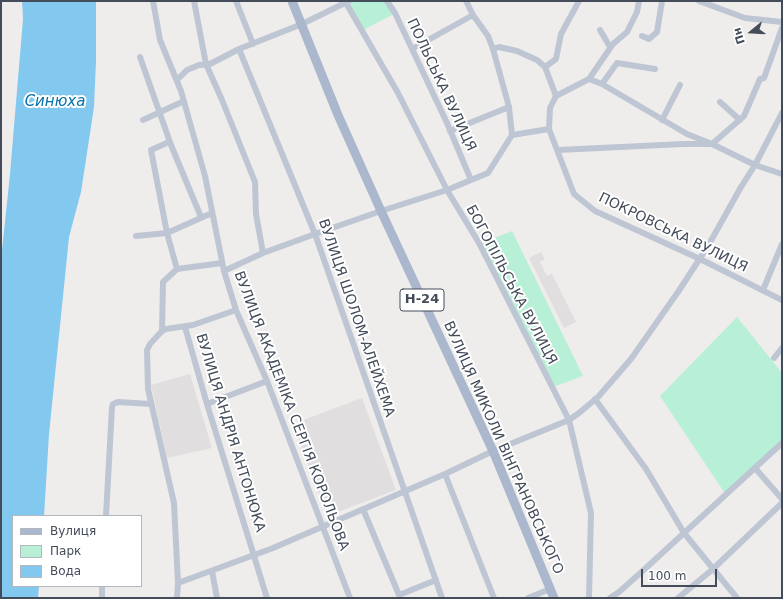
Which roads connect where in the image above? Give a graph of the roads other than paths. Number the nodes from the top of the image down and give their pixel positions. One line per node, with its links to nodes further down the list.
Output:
1 (153, 1): 28 (street, ВУЛИЦЯ АКАДЕМІКА СЕРГІЯ КОРОЛЬОВА)
2 (194, 1): 24 (street)
3 (236, 1): 18 (street)
4 (292, 1): 14 (main road, ВУЛИЦЯ МИКОЛИ ВІНГРАНОВСЬКОГО / Н-24)
5 (387, 1): 21 (street, ПОЛЬСЬКА ВУЛИЦЯ)
6 (466, 1): 12 (street)
7 (579, 1): 25 (street)
8 (639, 1): 19 (street)
9 (662, 1): 17 (street)
10 (699, 1): 13 (street)
11 (348, 2): 14 (street); 49 (street, БОГОПІЛЬСЬКА ВУЛИЦЯ)
12 (473, 15): 21 (street); 22 (street)
13 (782, 22)
14 (302, 24): 18 (street); 50 (main road, ВУЛИЦЯ МИКОЛИ ВІНГРАНОВСЬКОГО / Н-24)
15 (782, 28): 39 (street)
16 (600, 30): 19 (street)
17 (642, 36)
18 (253, 44): 20 (street)
19 (610, 48): 27 (street)
20 (239, 49): 24 (street); 54 (street, ВУЛИЦЯ ШОЛОМ-АЛЕЙХЕМА)
21 (412, 49): 41 (street, ПОЛЬСЬКА ВУЛИЦЯ)
22 (493, 49): 25 (street); 34 (street)
23 (140, 57): 35 (street)
24 (206, 64): 28 (street); 57 (street)
25 (545, 67): 31 (street)
26 (655, 69): 29 (street)
27 (588, 79): 29 (street); 31 (street)
28 (177, 80): 32 (street, ВУЛИЦЯ АКАДЕМІКА СЕРГІЯ КОРОЛЬОВА)
29 (602, 84): 38 (street)
30 (680, 85): 38 (street)
31 (556, 96): 40 (street)
32 (184, 100): 35 (street); 51 (street, ВУЛИЦЯ АКАДЕМІКА СЕРГІЯ КОРОЛЬОВА)
33 (720, 102): 39 (street)
34 (510, 107): 41 (street); 42 (street)
35 (159, 112): 37 (street); 43 (street)
36 (782, 113): 46 (street)
37 (143, 120)
38 (662, 120): 44 (street)
39 (740, 120): 44 (street)
40 (549, 129): 42 (street); 45 (street, ПОКРОВСЬКА ВУЛИЦЯ)
41 (450, 131): 48 (street, ПОЛЬСЬКА ВУЛИЦЯ)
42 (512, 135): 48 (street)
43 (170, 142): 52 (street); 53 (street)
44 (712, 144): 45 (street); 46 (street)
45 (558, 150): 58 (street, ПОКРОВСЬКА ВУЛИЦЯ)
46 (755, 166): 47 (street); 58 (street)
47 (782, 174)
48 (471, 180): 49 (street)
49 (447, 190): 50 (street); 73 (street, БОГОПІЛЬСЬКА ВУЛИЦЯ)
50 (381, 211): 54 (street); 75 (main road, ВУЛИЦЯ МИКОЛИ ВІНГРАНОВСЬКОГО / Н-24)
51 (212, 213): 52 (street); 59 (street, ВУЛИЦЯ АКАДЕМІКА СЕРГІЯ КОРОЛЬОВА)
52 (201, 217): 53 (street)
53 (167, 233): 55 (street); 60 (street)
54 (314, 234): 57 (street); 78 (street, ВУЛИЦЯ ШОЛОМ-АЛЕЙХЕМА)
55 (136, 236)
56 (782, 244): 62 (street)
57 (263, 253): 61 (street)
58 (700, 259): 62 (street, ПОКРОВСЬКА ВУЛИЦЯ); 70 (street)
59 (222, 263): 60 (street); 61 (street, ВУЛИЦЯ АКАДЕМІКА СЕРГІЯ КОРОЛЬОВА)
60 (177, 269): 66 (street)
61 (224, 270): 64 (street, ВУЛИЦЯ АКАДЕМІКА СЕРГІЯ КОРОЛЬОВА)
62 (763, 290): 63 (street, ПОКРОВСЬКА ВУЛИЦЯ)
63 (782, 300)
64 (236, 310): 65 (street, ВУЛИЦЯ АНДРІЯ АНТОНЮКА); 69 (street, ВУЛИЦЯ АКАДЕМІКА СЕРГІЯ КОРОЛЬОВА)
65 (185, 327): 66 (street); 72 (street, ВУЛИЦЯ АНДРІЯ АНТОНЮКА)
66 (162, 331): 71 (street)
67 (782, 348): 68 (street)
68 (774, 358)
69 (267, 381): 72 (street); 83 (street, ВУЛИЦЯ АКАДЕМІКА СЕРГІЯ КОРОЛЬОВА)
70 (595, 400): 73 (street); 84 (street)
71 (151, 404): 82 (street); 89 (street)
72 (207, 404): 85 (street, ВУЛИЦЯ АНДРІЯ АНТОНЮКА)
73 (569, 420): 75 (street); 101 (street, БОГОПІЛЬСЬКА ВУЛИЦЯ)
74 (782, 443): 76 (street)
75 (492, 451): 77 (street); 91 (main road, ВУЛИЦЯ МИКОЛИ ВІНГРАНОВСЬКОГО / Н-24)
76 (755, 468): 79 (street); 84 (street)
77 (444, 474): 78 (street); 98 (street)
78 (404, 492): 81 (street); 88 (street, ВУЛИЦЯ ШОЛОМ-АЛЕЙХЕМА)
79 (782, 499)
80 (782, 503): 86 (street)
81 (363, 509): 83 (street); 88 (street)
82 (106, 515)
83 (323, 527): 85 (street); 96 (street, ВУЛИЦЯ АКАДЕМІКА СЕРГІЯ КОРОЛЬОВА)
84 (684, 533): 86 (street); 102 (street)
85 (254, 555): 87 (street); 95 (street, ВУЛИЦЯ АНДРІЯ АНТОНЮКА)
86 (713, 569): 103 (street); 104 (street)
87 (212, 571): 89 (street); 94 (street)
88 (436, 580): 97 (street, ВУЛИЦЯ ШОЛОМ-АЛЕЙХЕМА)
89 (178, 583): 93 (street)
90 (102, 587): 92 (street)
91 (550, 589): 99 (street); 100 (main road, ВУЛИЦЯ МИКОЛИ ВІНГРАНОВСЬКОГО / Н-24)
92 (102, 598)
93 (177, 598)
94 (217, 598)
95 (267, 598)
96 (350, 598)
97 (442, 598)
98 (494, 598)
99 (528, 598)
100 (554, 598)
101 (589, 598)
102 (610, 598)
103 (678, 598)
104 (737, 598)

